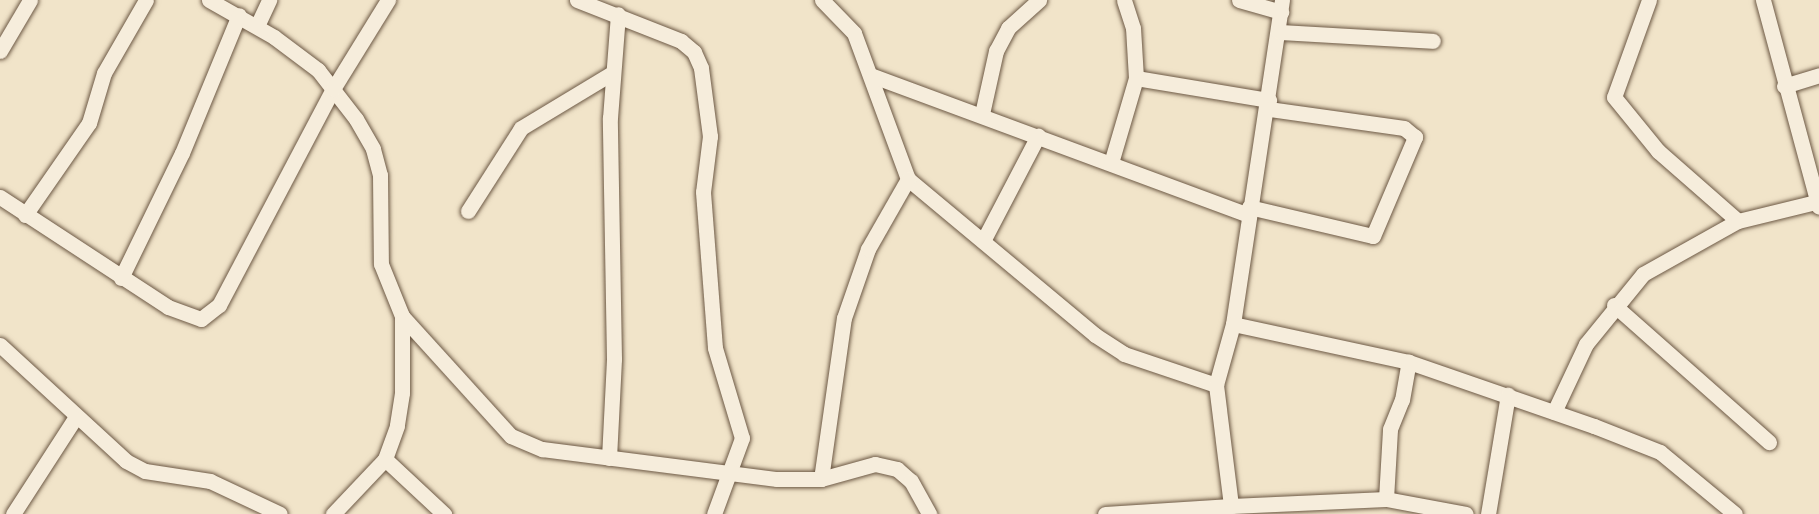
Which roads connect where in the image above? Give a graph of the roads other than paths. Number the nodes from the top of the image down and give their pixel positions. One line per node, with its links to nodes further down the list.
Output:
1 (30, 0): 18 (street)
2 (146, 0): 35 (street)
3 (209, 0): 15 (street)
4 (269, 0): 16 (street)
5 (388, 0): 25 (street)
6 (577, 0): 14 (street)
7 (822, 0): 22 (street)
8 (1039, 0): 27 (street)
9 (1124, 0): 23 (street)
10 (1239, 0): 13 (street)
11 (1649, 0): 36 (street)
12 (1763, 0): 24 (street)
13 (1282, 6): 17 (street)
14 (618, 14): 20 (street); 51 (street)
15 (239, 15): 16 (street); 38 (street)
16 (257, 26): 25 (street)
17 (1279, 33): 19 (street); 26 (street)
18 (2, 41)
19 (1433, 41)
20 (612, 73): 34 (street); 49 (street)
21 (1819, 75): 24 (street)
22 (873, 76): 27 (street); 30 (street)
23 (1136, 78): 26 (street); 29 (street)
24 (1784, 86): 32 (street)
25 (333, 89): 38 (street); 40 (street)
26 (1269, 105): 33 (street); 33 (street)
27 (982, 114): 28 (street)
28 (1038, 136): 29 (street); 37 (street)
29 (1111, 164): 33 (street)
30 (908, 179): 37 (street); 52 (street)
31 (0, 197): 35 (street)
32 (1817, 204): 36 (street)
33 (1248, 210): 41 (street)
34 (468, 211)
35 (26, 215): 38 (street)
36 (1738, 221): 39 (street)
37 (983, 241): 44 (street)
38 (121, 278)
39 (1614, 305): 46 (street); 48 (street)
40 (402, 316): 49 (street); 50 (street)
41 (1233, 324): 43 (street); 44 (street)
42 (0, 345): 47 (street)
43 (1409, 362): 45 (street); 53 (street)
44 (1216, 385): 54 (street)
45 (1508, 395): 46 (street); 64 (street)
46 (1554, 412): 65 (street)
47 (75, 418): 56 (street); 57 (street)
48 (1769, 442)
49 (609, 458): 51 (street)
50 (385, 459): 58 (street); 59 (street)
51 (728, 471): 52 (street); 60 (street)
52 (821, 479): 61 (street)
53 (1386, 499): 55 (street); 63 (street)
54 (1231, 506): 55 (street); 62 (street)
55 (1280, 509)
56 (13, 514)
57 (280, 514)
58 (333, 514)
59 (444, 514)
60 (714, 514)
61 (929, 514)
62 (1105, 514)
63 (1466, 514)
64 (1488, 514)
65 (1736, 514)

